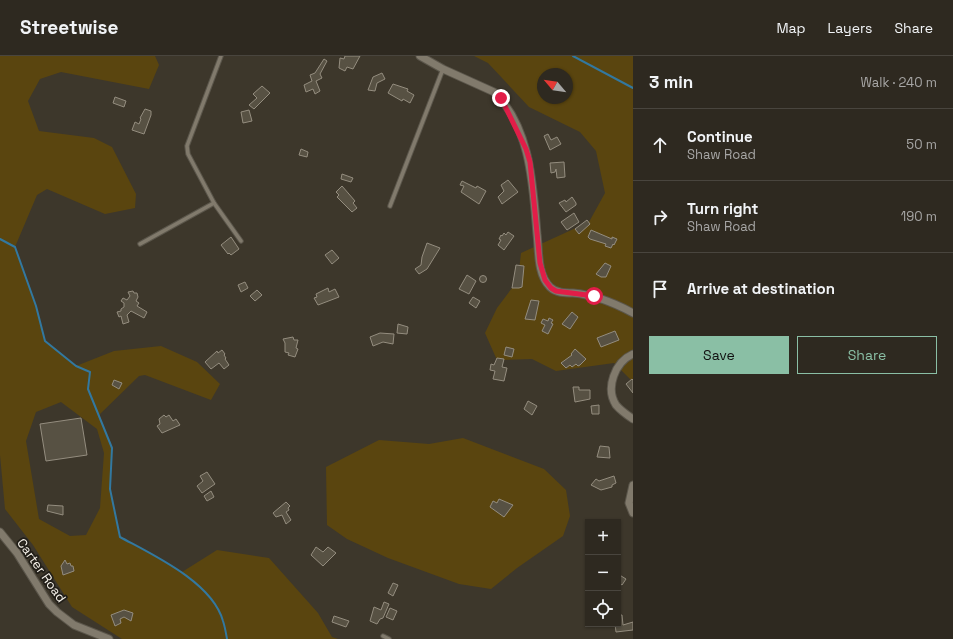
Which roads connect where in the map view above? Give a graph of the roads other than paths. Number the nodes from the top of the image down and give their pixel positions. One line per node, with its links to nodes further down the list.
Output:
1 (221, 56): 4 (lane)
2 (420, 56): 3 (street)
3 (443, 69): 5 (lane); 8 (street)
4 (214, 203): 6 (lane); 7 (lane)
5 (390, 206)
6 (241, 241)
7 (140, 244)
8 (633, 313)
9 (633, 354): 10 (street)
10 (633, 419)
11 (633, 485): 12 (street)
12 (633, 513)
13 (0, 532): 15 (street, Carter Road)
14 (383, 636): 16 (lane)
15 (109, 639)
16 (389, 639)

